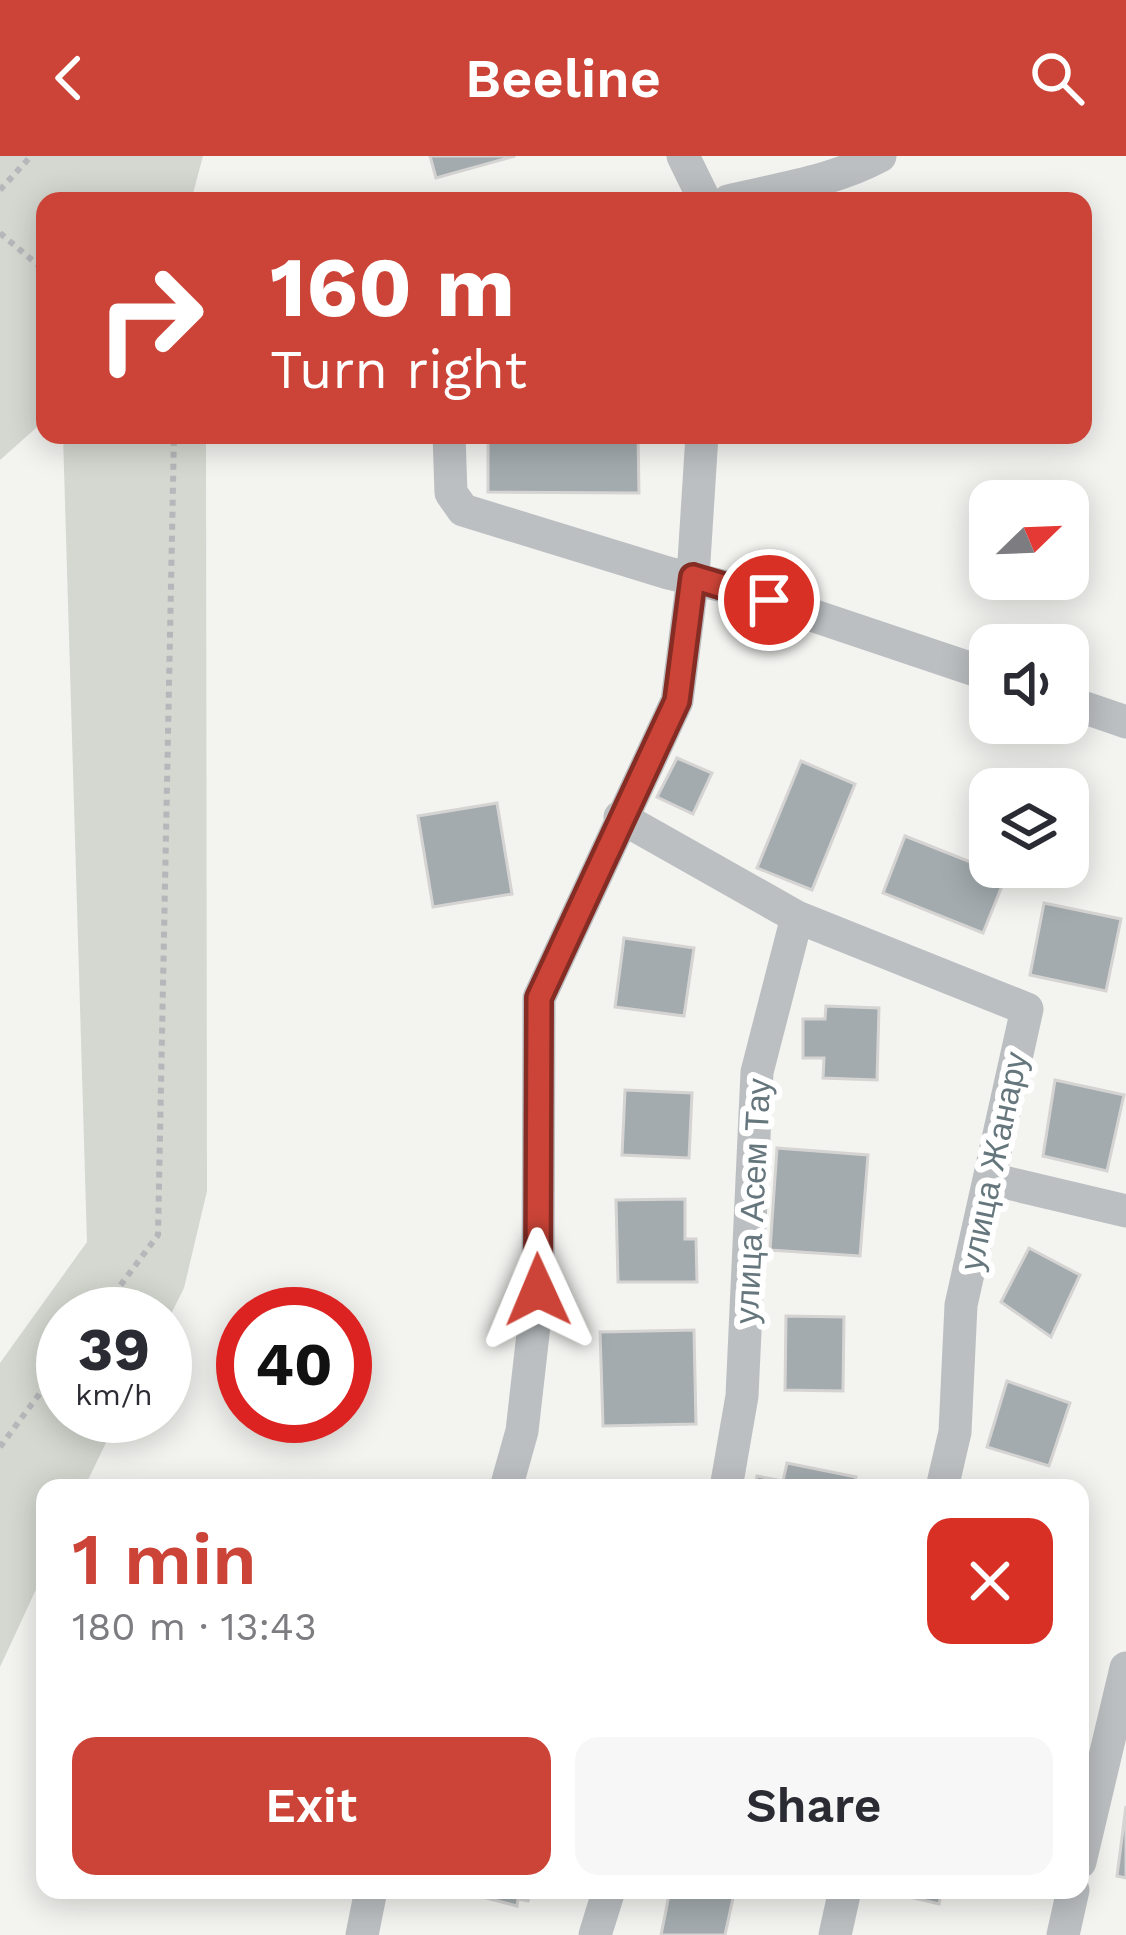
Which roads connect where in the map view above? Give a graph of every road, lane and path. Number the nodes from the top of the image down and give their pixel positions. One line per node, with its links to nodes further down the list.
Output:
1 (31, 156): 5 (path)
2 (683, 156): 6 (street)
3 (706, 156): 7 (street)
4 (880, 156): 8 (street)
5 (0, 190)
6 (701, 192)
7 (706, 192)
8 (762, 192)
9 (0, 232): 10 (path)
10 (36, 263)
11 (174, 444): 22 (path)
12 (449, 444): 14 (street)
13 (701, 444): 14 (street)
14 (693, 577): 15 (street); 18 (street)
15 (969, 668)
16 (1089, 709): 17 (street)
17 (1126, 722)
18 (620, 817): 19 (street); 25 (street)
19 (797, 917): 20 (street, улица Жанару); 26 (street, улица Асем Тау)
20 (991, 1179): 21 (street); 27 (street, улица Жанару)
21 (1126, 1211)
22 (119, 1287)
23 (36, 1398): 24 (path)
24 (0, 1447)
25 (508, 1479)
26 (728, 1479)
27 (944, 1479)
28 (1126, 1668): 29 (street)
29 (1089, 1824)
30 (369, 1899): 34 (street)
31 (606, 1899): 35 (street)
32 (843, 1899): 36 (street)
33 (1071, 1899): 37 (street)
34 (362, 1935)
35 (595, 1935)
36 (835, 1935)
37 (1063, 1935)

